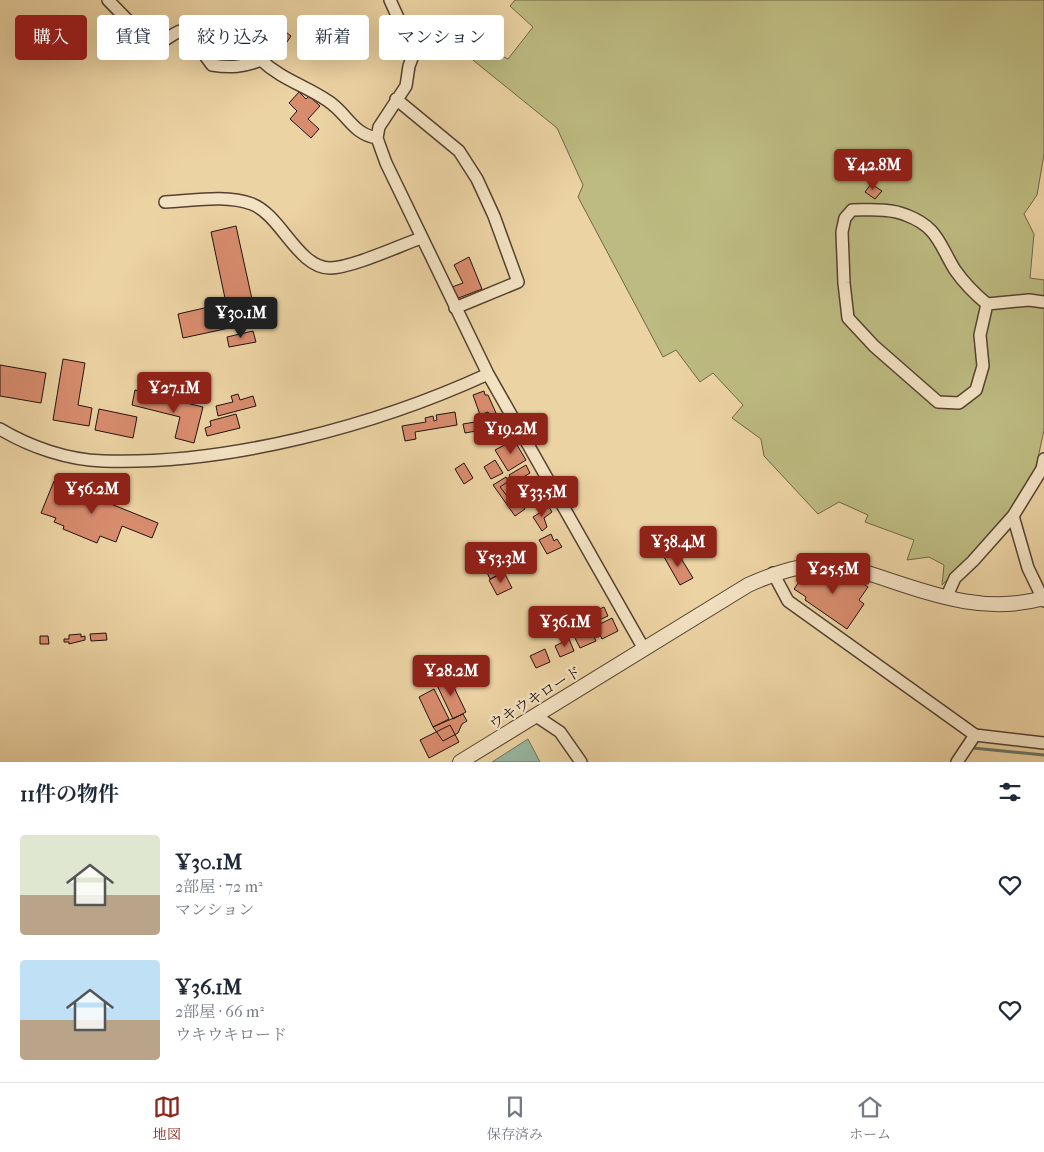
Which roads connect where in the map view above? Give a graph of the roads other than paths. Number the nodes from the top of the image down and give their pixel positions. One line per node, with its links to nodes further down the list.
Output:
1 (108, 0): 4 (street)
2 (390, 0): 3 (street)
3 (396, 99): 4 (street); 9 (street)
4 (377, 138): 6 (street)
5 (165, 202): 6 (street)
6 (420, 238): 9 (street)
7 (1044, 302): 8 (street)
8 (987, 304): 8 (street)
9 (455, 308): 10 (street)
10 (488, 374): 11 (street); 17 (street)
11 (0, 429)
12 (1043, 466): 13 (street)
13 (1013, 516): 15 (street); 16 (street)
14 (773, 574): 15 (street, ウキウキロード); 17 (street, ウキウキロード); 19 (street)
15 (946, 598): 16 (street, ウキウキロード)
16 (1043, 599)
17 (644, 649): 18 (street, ウキウキロード)
18 (536, 716): 21 (street, ウキウキロード); 22 (street)
19 (975, 735): 20 (street); 23 (street)
20 (1044, 743)
21 (460, 762)
22 (581, 762)
23 (957, 762)

